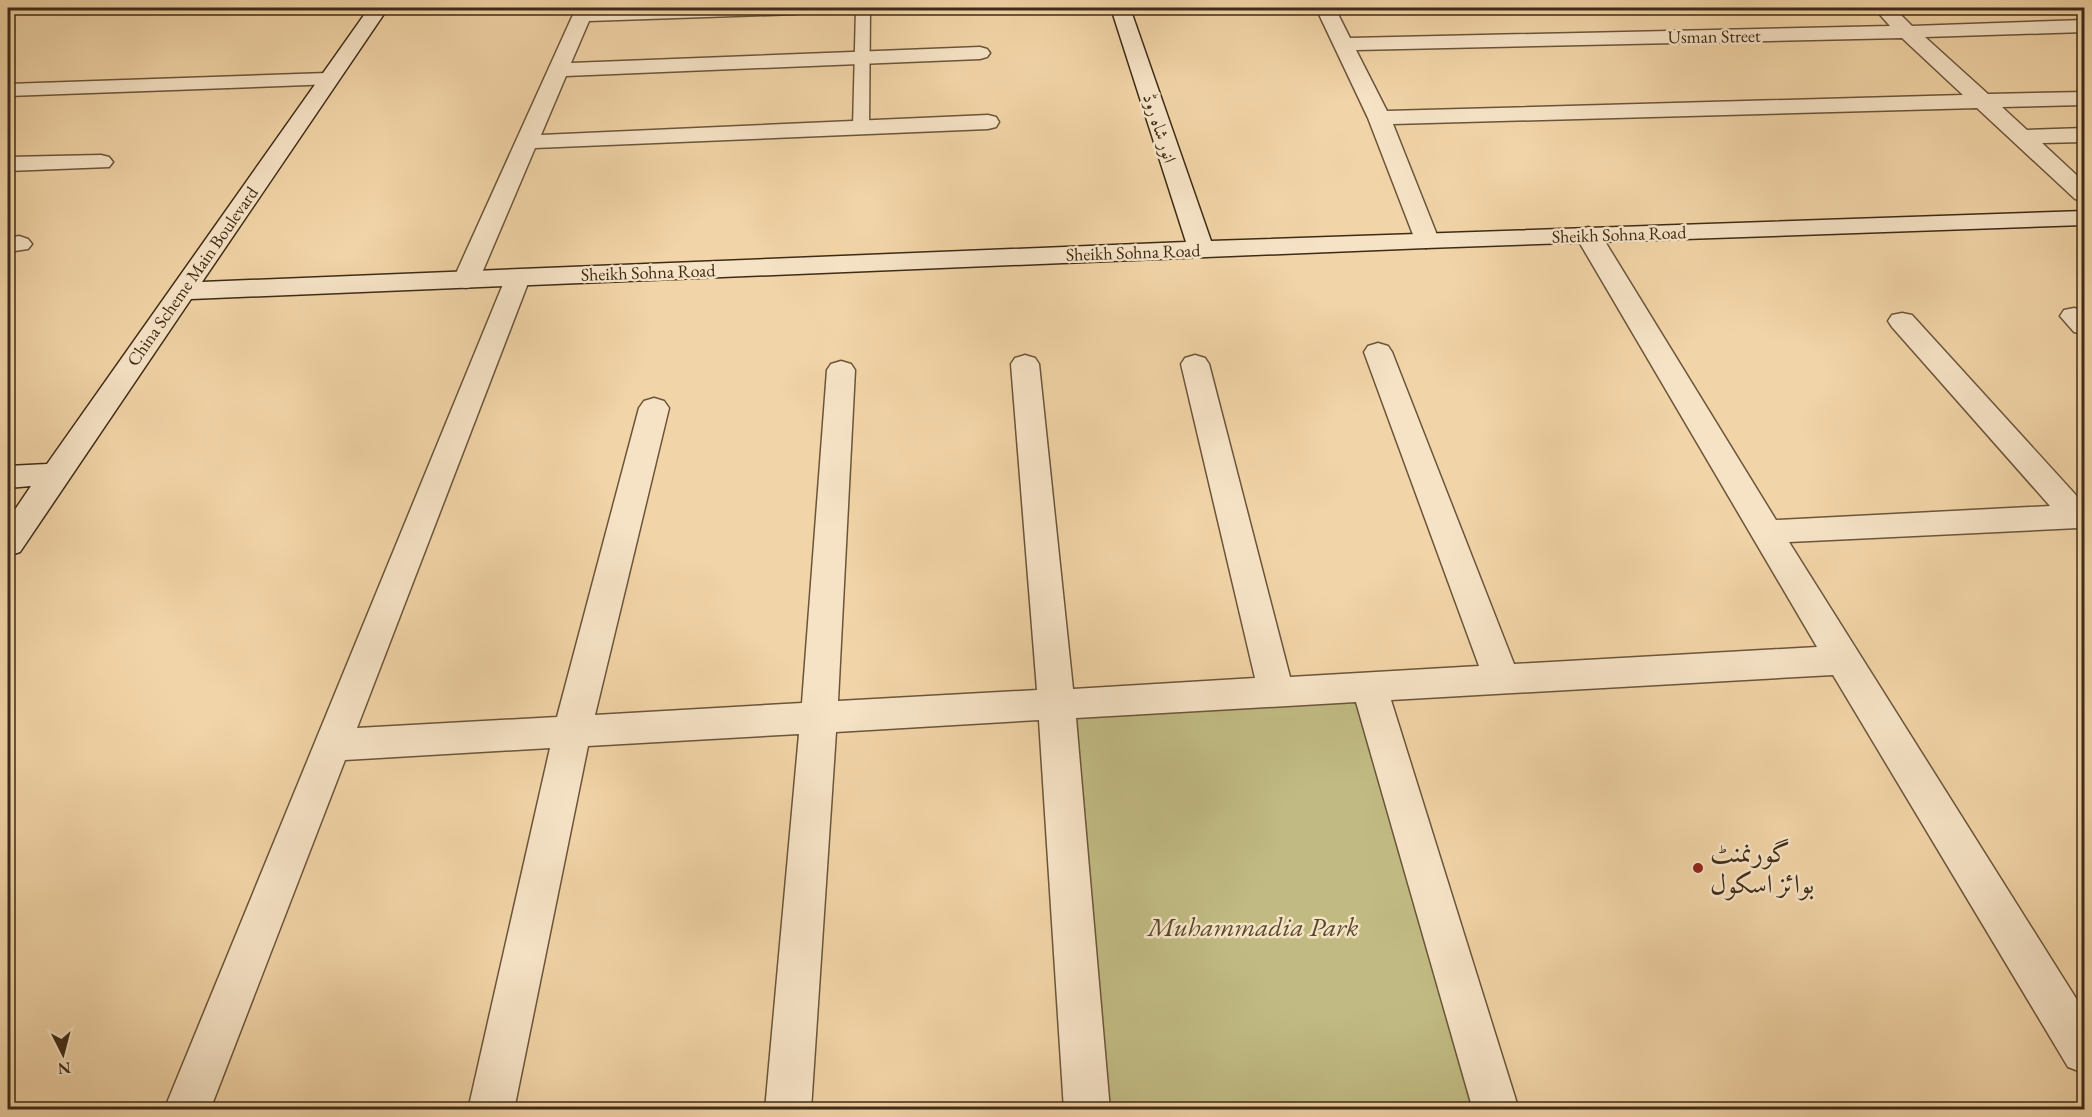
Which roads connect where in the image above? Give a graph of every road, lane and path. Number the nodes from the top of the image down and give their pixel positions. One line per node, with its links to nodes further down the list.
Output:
1 (378, 8): 14 (street, China Scheme Main Boulevard)
2 (796, 8): 7 (street)
3 (863, 8): 12 (lane)
4 (1120, 8): 30 (street, انور شاہ روڈ)
5 (1326, 8): 10 (street)
6 (1883, 8): 9 (street)
7 (583, 11): 13 (street)
8 (2085, 26): 9 (street, Usman Street)
9 (1907, 32): 10 (street, Usman Street); 17 (street)
10 (1344, 44): 18 (street)
11 (980, 53): 12 (street)
12 (862, 58): 13 (street); 20 (lane)
13 (557, 70): 23 (street)
14 (327, 80): 15 (street); 33 (street, China Scheme Main Boulevard)
15 (8, 90)
16 (2085, 98): 17 (street)
17 (1983, 102): 18 (street); 22 (street)
18 (1379, 118): 29 (street)
19 (988, 122): 20 (street)
20 (861, 127): 23 (street)
21 (2085, 135): 22 (street)
22 (2022, 137): 26 (street)
23 (526, 142): 32 (street)
24 (101, 162): 25 (street)
25 (8, 164)
26 (2085, 194)
27 (2085, 218): 28 (street, Sheikh Sohna Road)
28 (1588, 235): 29 (street, Sheikh Sohna Road); 43 (street)
29 (1426, 240): 30 (street, Sheikh Sohna Road)
30 (1201, 249): 31 (street, Sheikh Sohna Road)
31 (517, 278): 32 (street, Sheikh Sohna Road); 52 (street)
32 (466, 280): 33 (street, Sheikh Sohna Road)
33 (182, 291): 40 (street, China Scheme Main Boulevard)
34 (1902, 321): 42 (street)
35 (1378, 352): 46 (street)
36 (1026, 364): 49 (street)
37 (1195, 364): 48 (street)
38 (841, 370): 50 (street)
39 (654, 408): 51 (street)
40 (55, 474): 41 (street); 44 (street, China Scheme Main Boulevard)
41 (8, 477)
42 (2081, 517): 43 (street)
43 (1766, 532): 45 (street)
44 (8, 544)
45 (1843, 660): 46 (street); 53 (street)
46 (1502, 679): 47 (street)
47 (1369, 686): 48 (street); 58 (street)
48 (1276, 692): 49 (street)
49 (1056, 704): 50 (street); 57 (street)
50 (819, 717): 51 (street); 56 (street)
51 (572, 731): 52 (street); 55 (street)
52 (331, 745): 54 (street)
53 (2085, 1051)
54 (187, 1110)
55 (491, 1110)
56 (788, 1110)
57 (1087, 1110)
58 (1496, 1110)

